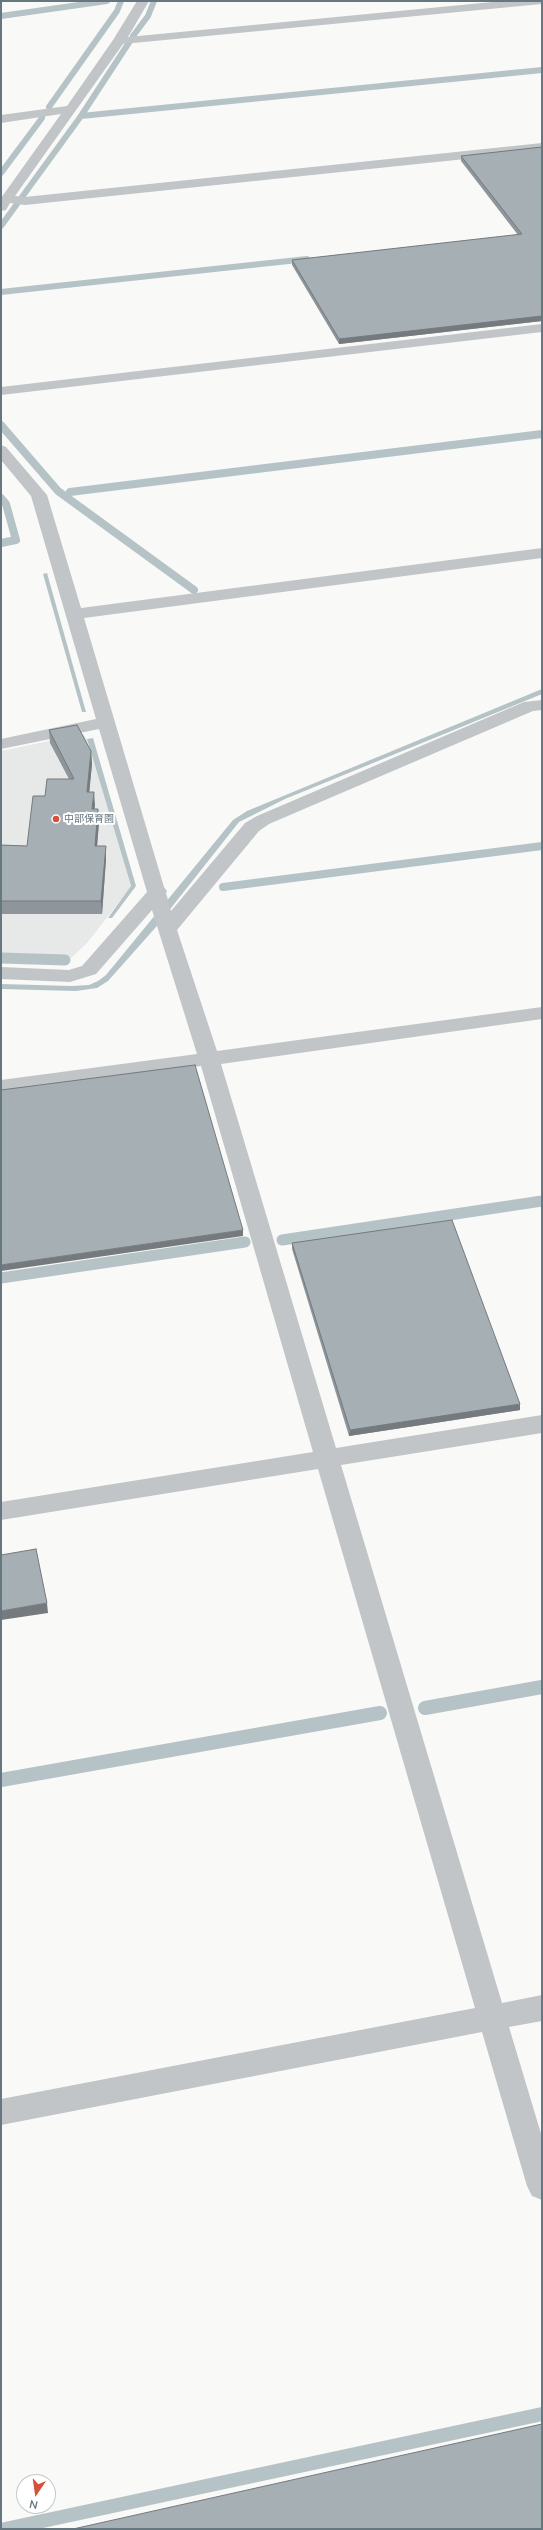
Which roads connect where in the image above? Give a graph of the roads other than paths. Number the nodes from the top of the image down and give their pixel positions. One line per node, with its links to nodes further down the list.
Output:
1 (143, 1): 3 (street)
2 (540, 1): 3 (street)
3 (119, 40): 4 (street)
4 (71, 109): 5 (street); 7 (street)
5 (1, 119)
6 (542, 147): 7 (street)
7 (4, 203)
8 (542, 328): 9 (street)
9 (1, 391)
10 (1, 450): 12 (street)
11 (542, 553): 12 (street)
12 (75, 614): 14 (street)
13 (542, 705): 17 (street)
14 (107, 722): 15 (street); 16 (street)
15 (1, 744)
16 (159, 896): 17 (street); 18 (street)
17 (166, 925): 20 (street)
18 (1, 973)
19 (542, 1013): 20 (street)
20 (209, 1059): 21 (street); 23 (street)
21 (1, 1087)
22 (542, 1424): 23 (street)
23 (326, 1459): 24 (street); 26 (street)
24 (1, 1511)
25 (542, 2008): 26 (street)
26 (493, 2018): 27 (street); 28 (street)
27 (1, 2112)
28 (542, 2186)

